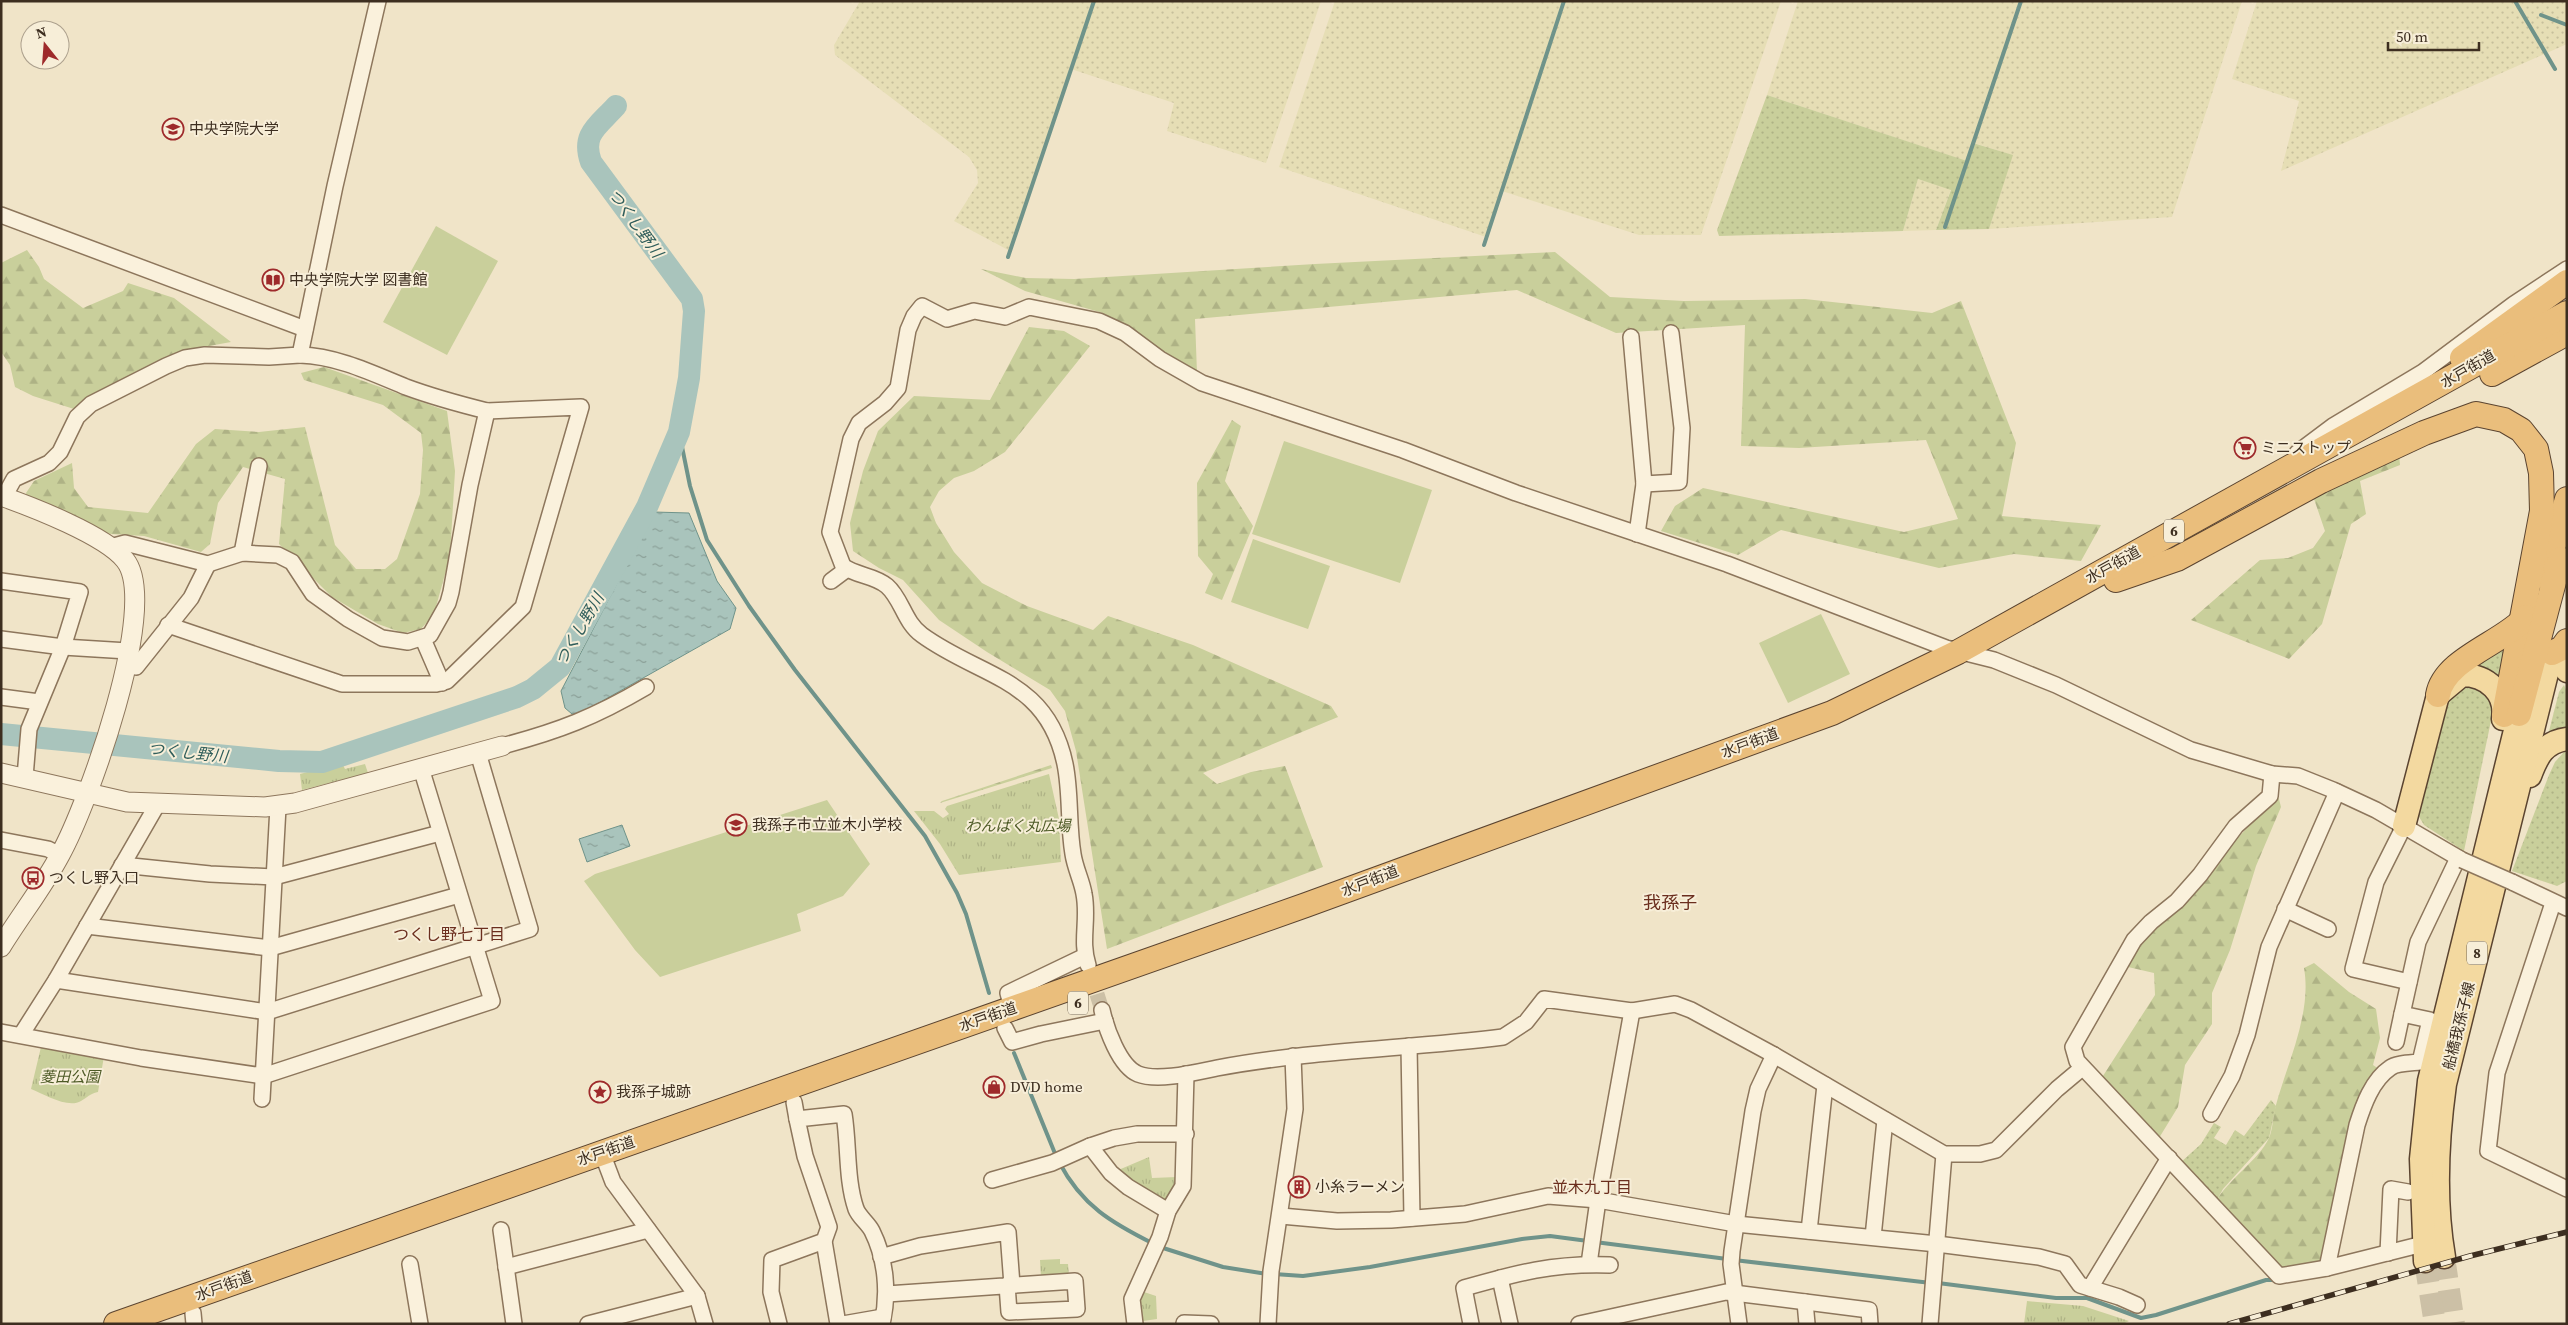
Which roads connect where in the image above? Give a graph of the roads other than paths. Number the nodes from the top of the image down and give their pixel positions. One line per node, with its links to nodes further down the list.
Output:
1 (378, 1): 6 (street)
2 (1, 215): 6 (street)
3 (2567, 269): 14 (street)
4 (2567, 282): 12 (highway)
5 (2567, 312): 12 (highway, 水戸街道 / 6)
6 (305, 328): 10 (street)
7 (1671, 332): 15 (street)
8 (2567, 333): 24 (highway, 水戸街道 / 6)
9 (1631, 336): 15 (street)
10 (300, 354): 11 (street); 16 (street)
11 (487, 410): 30 (street); 37 (street)
12 (2391, 412): 14 (highway, 水戸街道 / 6)
13 (258, 466): 21 (street)
14 (2284, 471): 33 (highway, 水戸街道 / 6)
15 (1644, 484): 19 (street)
16 (3, 497): 20 (street)
17 (2567, 499): 28 (highway)
18 (2567, 527): 42 (highway)
19 (1637, 534): 23 (street); 33 (street)
20 (110, 547): 22 (street); 36 (street)
21 (242, 553): 22 (street); 30 (street)
22 (208, 564): 29 (street)
23 (847, 569): 26 (street); 75 (street)
24 (2116, 580): 28 (highway); 35 (highway, 水戸街道 / 6)
25 (1, 581): 32 (street)
26 (831, 581)
27 (2567, 598): 34 (highway)
28 (2522, 621): 39 (highway); 42 (highway)
29 (168, 625): 36 (street); 37 (street)
30 (423, 638): 37 (street)
31 (1, 640): 32 (street)
32 (63, 647): 36 (street); 41 (street)
33 (1958, 652): 35 (street); 75 (highway, 水戸街道 / 6)
34 (2564, 654): 57 (main road, 船橋我孫子線 / 8)
35 (1983, 657): 48 (street); 75 (highway, 水戸街道 / 6)
36 (127, 658): 51 (street)
37 (442, 683)
38 (646, 687): 44 (street)
39 (2438, 695): 42 (main road); 54 (main road)
40 (1, 697): 41 (street)
41 (39, 702): 49 (street)
42 (2511, 715): 57 (main road, 船橋我孫子線 / 8)
43 (2567, 739): 57 (main road)
44 (502, 746): 45 (street)
45 (478, 753): 46 (street); 68 (street)
46 (421, 768): 53 (street); 55 (street)
47 (1, 773): 49 (street)
48 (2272, 774): 50 (street); 83 (street)
49 (25, 777): 51 (street)
50 (2337, 792): 54 (street); 64 (street)
51 (88, 794): 52 (street); 58 (street)
52 (157, 805): 53 (street); 60 (street)
53 (278, 806): 61 (street)
54 (2404, 826): 59 (street); 71 (street)
55 (440, 834): 61 (street); 62 (street)
56 (1, 840): 58 (street)
57 (2494, 850): 76 (main road, 船橋我孫子線 / 8); 111 (main road, 船橋我孫子線 / 8)
58 (60, 855): 67 (street)
59 (2460, 859): 63 (street, bridge); 71 (street)
60 (122, 865): 61 (street); 65 (street)
61 (274, 877): 69 (street)
62 (459, 895): 68 (street); 69 (street)
63 (2560, 906): 97 (street)
64 (2285, 909): 66 (street); 89 (street)
65 (87, 926): 69 (street); 70 (street)
66 (2328, 929)
67 (1, 947)
68 (474, 947): 73 (street); 85 (street)
69 (270, 948): 73 (street)
70 (56, 980): 73 (street); 78 (street)
71 (2409, 982): 74 (street)
72 (1632, 1011): 80 (street); 82 (street); 99 (street)
73 (267, 1012): 85 (street)
74 (2402, 1014): 76 (street); 79 (street)
75 (1009, 1018): 84 (street); 88 (highway, 水戸街道 / 6); 95 (highway, 水戸街道 / 6)
76 (2437, 1020): 111 (main road, 船橋我孫子線 / 8); 117 (street)
77 (1, 1032): 78 (street)
78 (21, 1035): 85 (street)
79 (2396, 1042)
80 (1409, 1046): 81 (street); 102 (street)
81 (1292, 1056): 84 (street); 101 (street)
82 (1774, 1056): 86 (street); 103 (street)
83 (2082, 1068): 93 (street); 94 (street)
84 (1186, 1074): 91 (street)
85 (263, 1076): 87 (street)
86 (1825, 1085): 90 (street); 106 (street)
87 (262, 1099)
88 (796, 1111): 95 (highway, 水戸街道 / 6); 108 (street); 112 (street)
89 (2211, 1114)
90 (1885, 1120): 93 (street); 107 (street)
91 (1186, 1134): 92 (street); 100 (street)
92 (1090, 1146): 96 (street); 100 (street)
93 (1944, 1154): 109 (street)
94 (2169, 1158): 117 (street); 119 (street)
95 (604, 1160): 105 (street); 125 (highway, 水戸街道 / 6); 129 (highway, 水戸街道 / 6)
96 (992, 1180)
97 (2567, 1189)
98 (2408, 1192): 110 (street)
99 (1598, 1200): 102 (street); 103 (street); 114 (street)
100 (1168, 1211): 138 (street)
101 (1281, 1216): 102 (street); 140 (street)
102 (1412, 1218)
103 (1736, 1224): 106 (street); 120 (street)
104 (501, 1230): 116 (street)
105 (648, 1230): 116 (street); 122 (street)
106 (1810, 1231): 107 (street)
107 (1873, 1237): 109 (street)
108 (824, 1241): 135 (street); 136 (street)
109 (1936, 1244): 119 (street); 147 (street)
110 (2388, 1253): 111 (street); 117 (street)
111 (2431, 1254)
112 (881, 1258): 121 (street); 121 (street)
113 (410, 1264): 131 (street)
114 (1589, 1264): 115 (street); 118 (street)
115 (1610, 1265)
116 (506, 1267): 132 (street)
117 (2327, 1268)
118 (1500, 1278): 141 (street); 142 (street)
119 (2090, 1288): 124 (street)
120 (1735, 1293): 123 (street); 127 (street); 144 (street)
121 (887, 1294): 126 (street)
122 (697, 1296): 133 (street); 134 (street)
123 (1804, 1302): 145 (street); 146 (street)
124 (2137, 1305)
125 (193, 1318): 130 (highway, 水戸街道 / 6)
126 (882, 1320): 137 (street)
127 (1597, 1322): 143 (street)
128 (1184, 1323): 139 (street)
129 (116, 1324)
130 (163, 1324)
131 (420, 1324)
132 (514, 1324)
133 (588, 1324)
134 (705, 1324)
135 (780, 1324)
136 (838, 1324)
137 (843, 1324)
138 (1135, 1324)
139 (1211, 1324)
140 (1268, 1324)
141 (1471, 1324)
142 (1510, 1324)
143 (1579, 1324)
144 (1740, 1324)
145 (1807, 1324)
146 (1870, 1324)
147 (1930, 1324)

